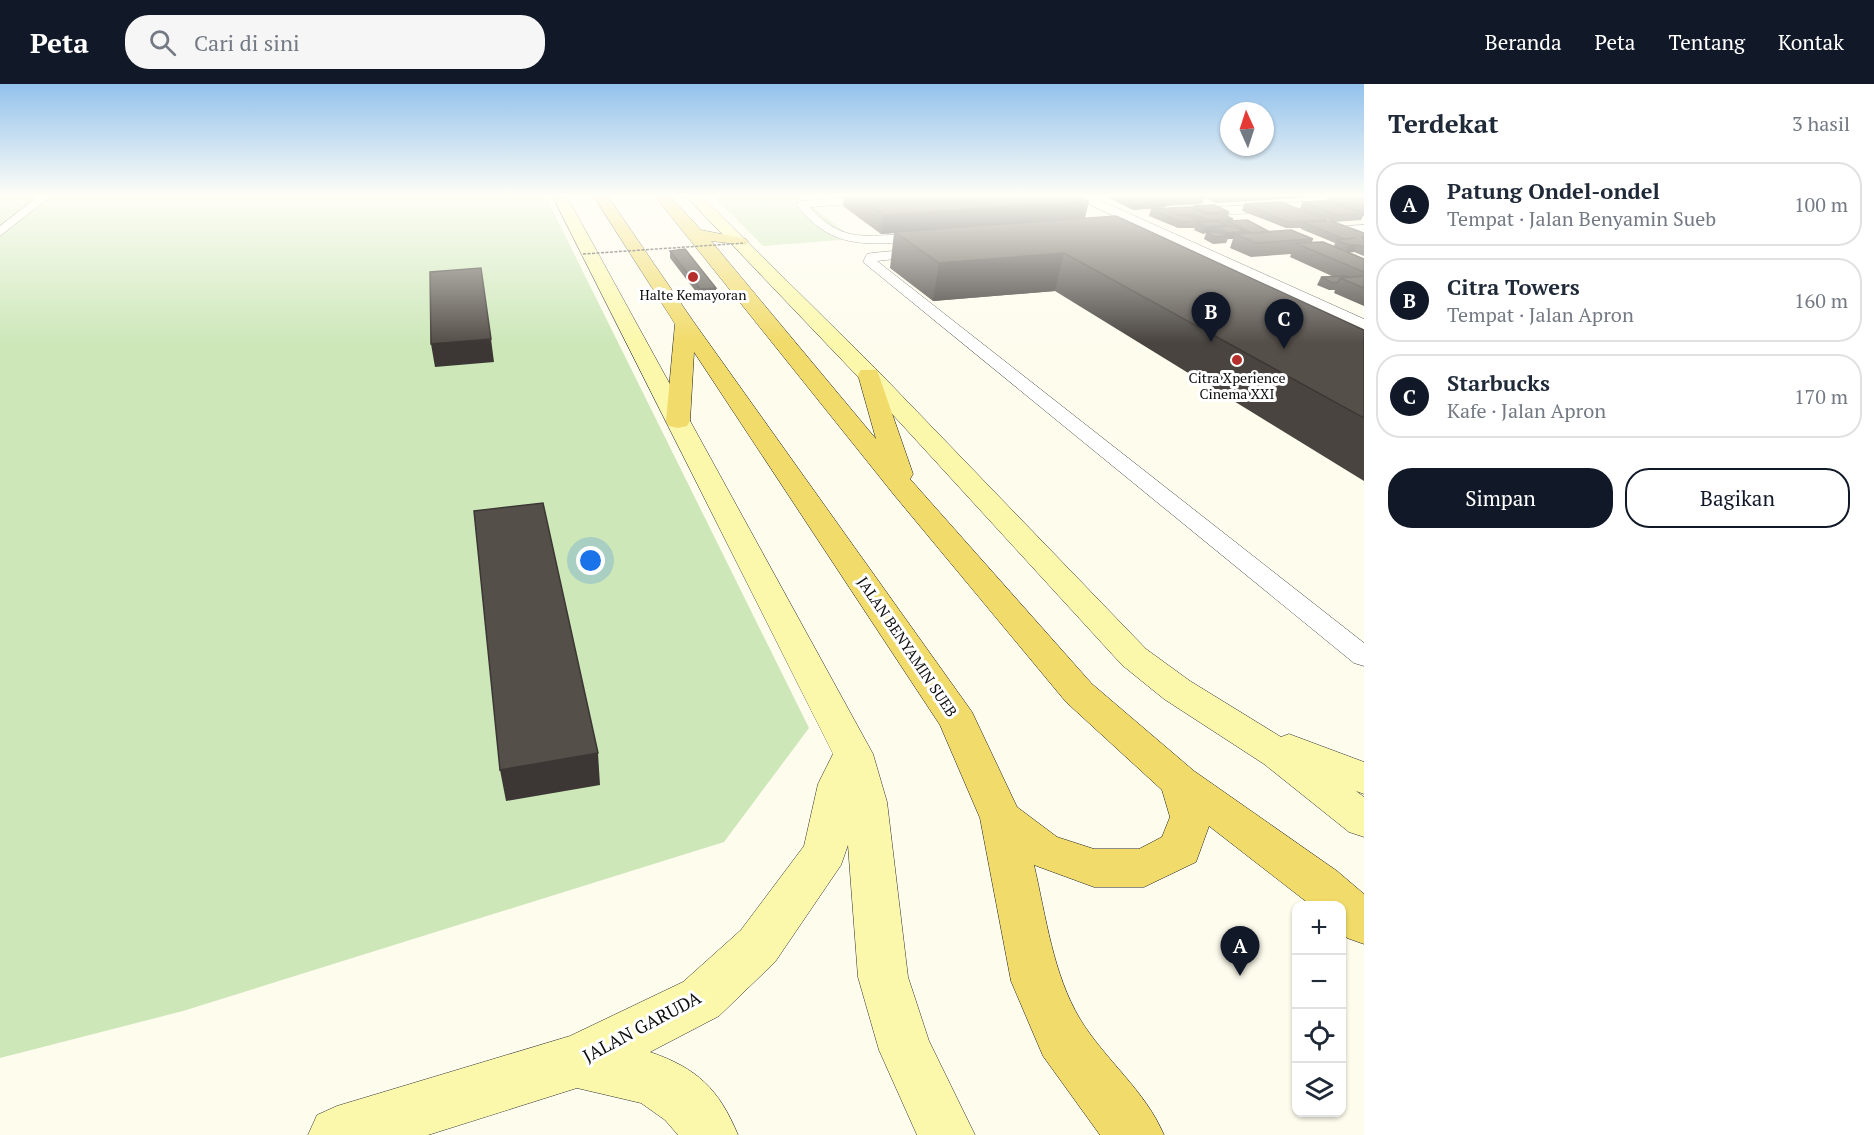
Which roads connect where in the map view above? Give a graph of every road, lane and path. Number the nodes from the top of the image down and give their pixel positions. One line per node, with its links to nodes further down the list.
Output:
1 (586, 244): 16 (main road)
2 (632, 244): 13 (main road, JALAN BENYAMIN SUEB)
3 (704, 244): 17 (main road)
4 (727, 244): 8 (path, bridge)
5 (743, 244): 15 (main road)
6 (1198, 244): 9 (street)
7 (942, 250): 18 (lane)
8 (583, 254)
9 (1232, 266): 10 (lane); 11 (street)
10 (1205, 271)
11 (1302, 298): 12 (street); 14 (street)
12 (1364, 313)
13 (685, 324): 16 (main road); 23 (main road, JALAN BENYAMIN SUEB)
14 (1364, 326)
15 (869, 375): 17 (main road); 19 (main road)
16 (678, 421): 20 (main road)
17 (905, 490): 22 (main road)
18 (1364, 657)
19 (1251, 735): 21 (main road); 24 (main road)
20 (853, 754): 26 (main road, JALAN GARUDA); 29 (main road)
21 (1364, 778)
22 (1180, 782): 23 (main road); 25 (main road)
23 (1001, 818): 30 (main road, JALAN BENYAMIN SUEB)
24 (1364, 820)
25 (1364, 923)
26 (577, 1061): 27 (main road, JALAN GARUDA); 28 (main road)
27 (337, 1135)
28 (709, 1135)
29 (946, 1135)
30 (1135, 1135)

